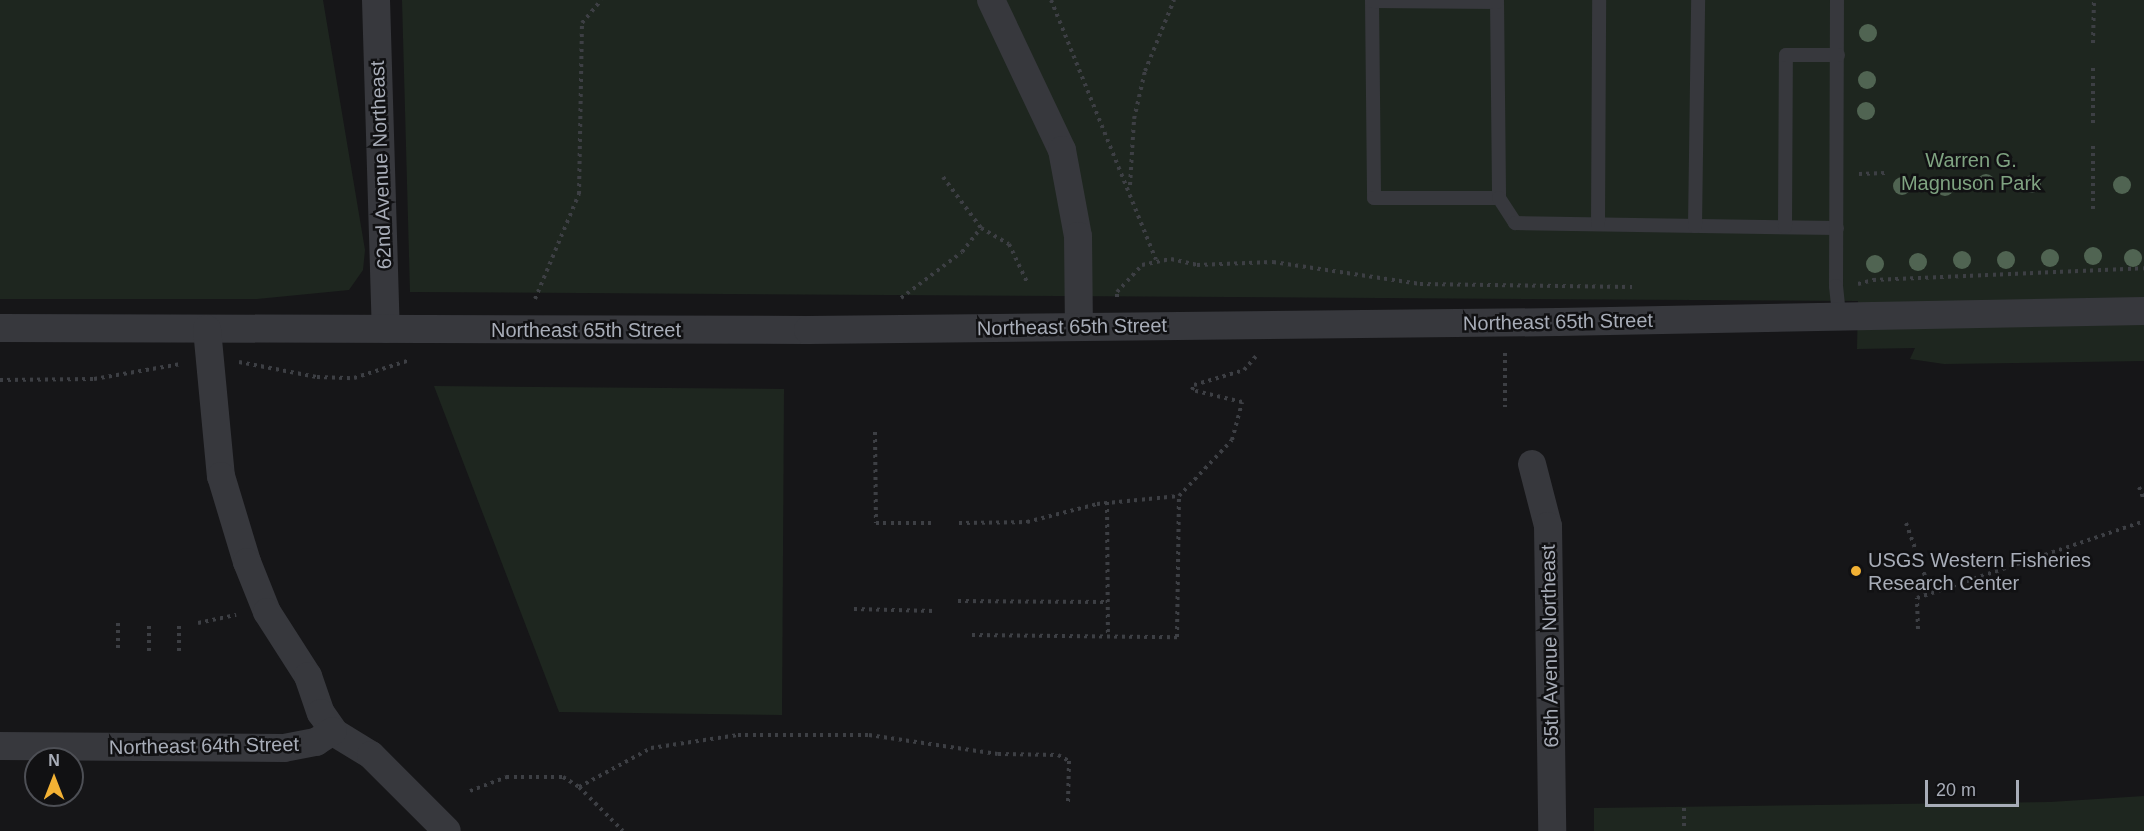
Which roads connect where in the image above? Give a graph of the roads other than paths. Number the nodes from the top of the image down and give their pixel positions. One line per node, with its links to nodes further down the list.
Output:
1 (376, 0): 19 (street, 62nd Avenue Northeast)
2 (991, 0): 16 (street)
3 (1372, 0): 7 (lane); 9 (lane)
4 (1599, 0): 10 (lane)
5 (1698, 0): 11 (lane)
6 (1838, 0): 8 (lane)
7 (1497, 1): 9 (lane)
8 (1838, 55): 12 (lane); 13 (lane)
9 (1499, 198): 10 (lane)
10 (1599, 224): 11 (lane)
11 (1695, 226): 12 (lane)
12 (1785, 227): 13 (lane)
13 (1837, 228): 15 (lane)
14 (2144, 311): 15 (street, Northeast 65th Street)
15 (1839, 317): 16 (street, Northeast 65th Street)
16 (1079, 327): 19 (street, Northeast 65th Street)
17 (0, 328): 18 (street, Northeast 65th Street)
18 (207, 329): 19 (street, Northeast 65th Street); 21 (street)
19 (386, 329)
20 (1532, 464): 24 (street, 65th Avenue Northeast)
21 (333, 731): 22 (street, Northeast 64th Street); 23 (street)
22 (0, 746)
23 (447, 831)
24 (1552, 831)

